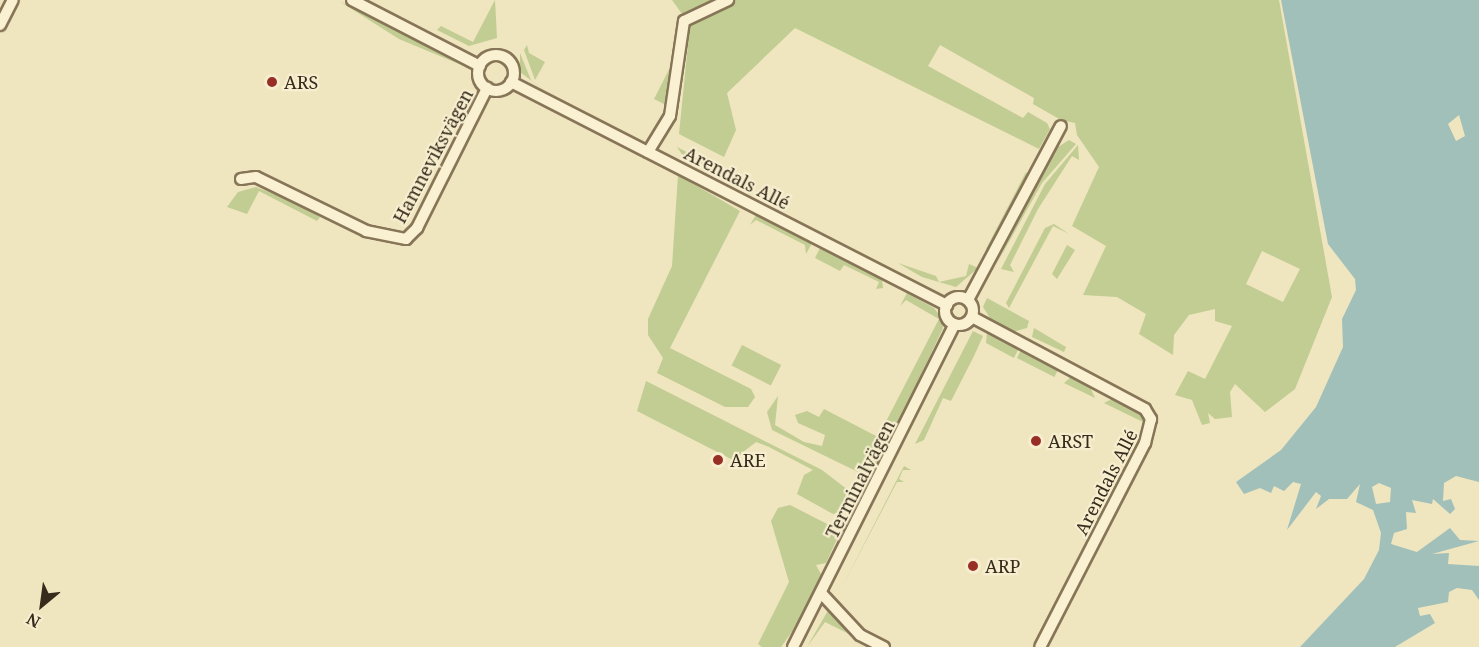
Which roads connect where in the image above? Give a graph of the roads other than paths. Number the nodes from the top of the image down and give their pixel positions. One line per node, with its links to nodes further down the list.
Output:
1 (13, 0): 4 (street)
2 (352, 0): 5 (street)
3 (728, 0): 9 (street)
4 (0, 25)
5 (480, 66): 6 (street); 7 (street)
6 (511, 82): 7 (street); 9 (street, Arendals Allé)
7 (487, 88): 10 (street, Hamneviksvägen)
8 (1061, 126): 11 (street)
9 (648, 152): 12 (street, Arendals Allé)
10 (241, 179)
11 (968, 300): 12 (street); 13 (street)
12 (947, 305): 14 (street)
13 (972, 317): 14 (street); 18 (street, Arendals Allé)
14 (955, 324): 15 (street, Terminalvägen)
15 (821, 593): 16 (street, Terminalvägen); 17 (street)
16 (793, 647)
17 (884, 647)
18 (1040, 647)

